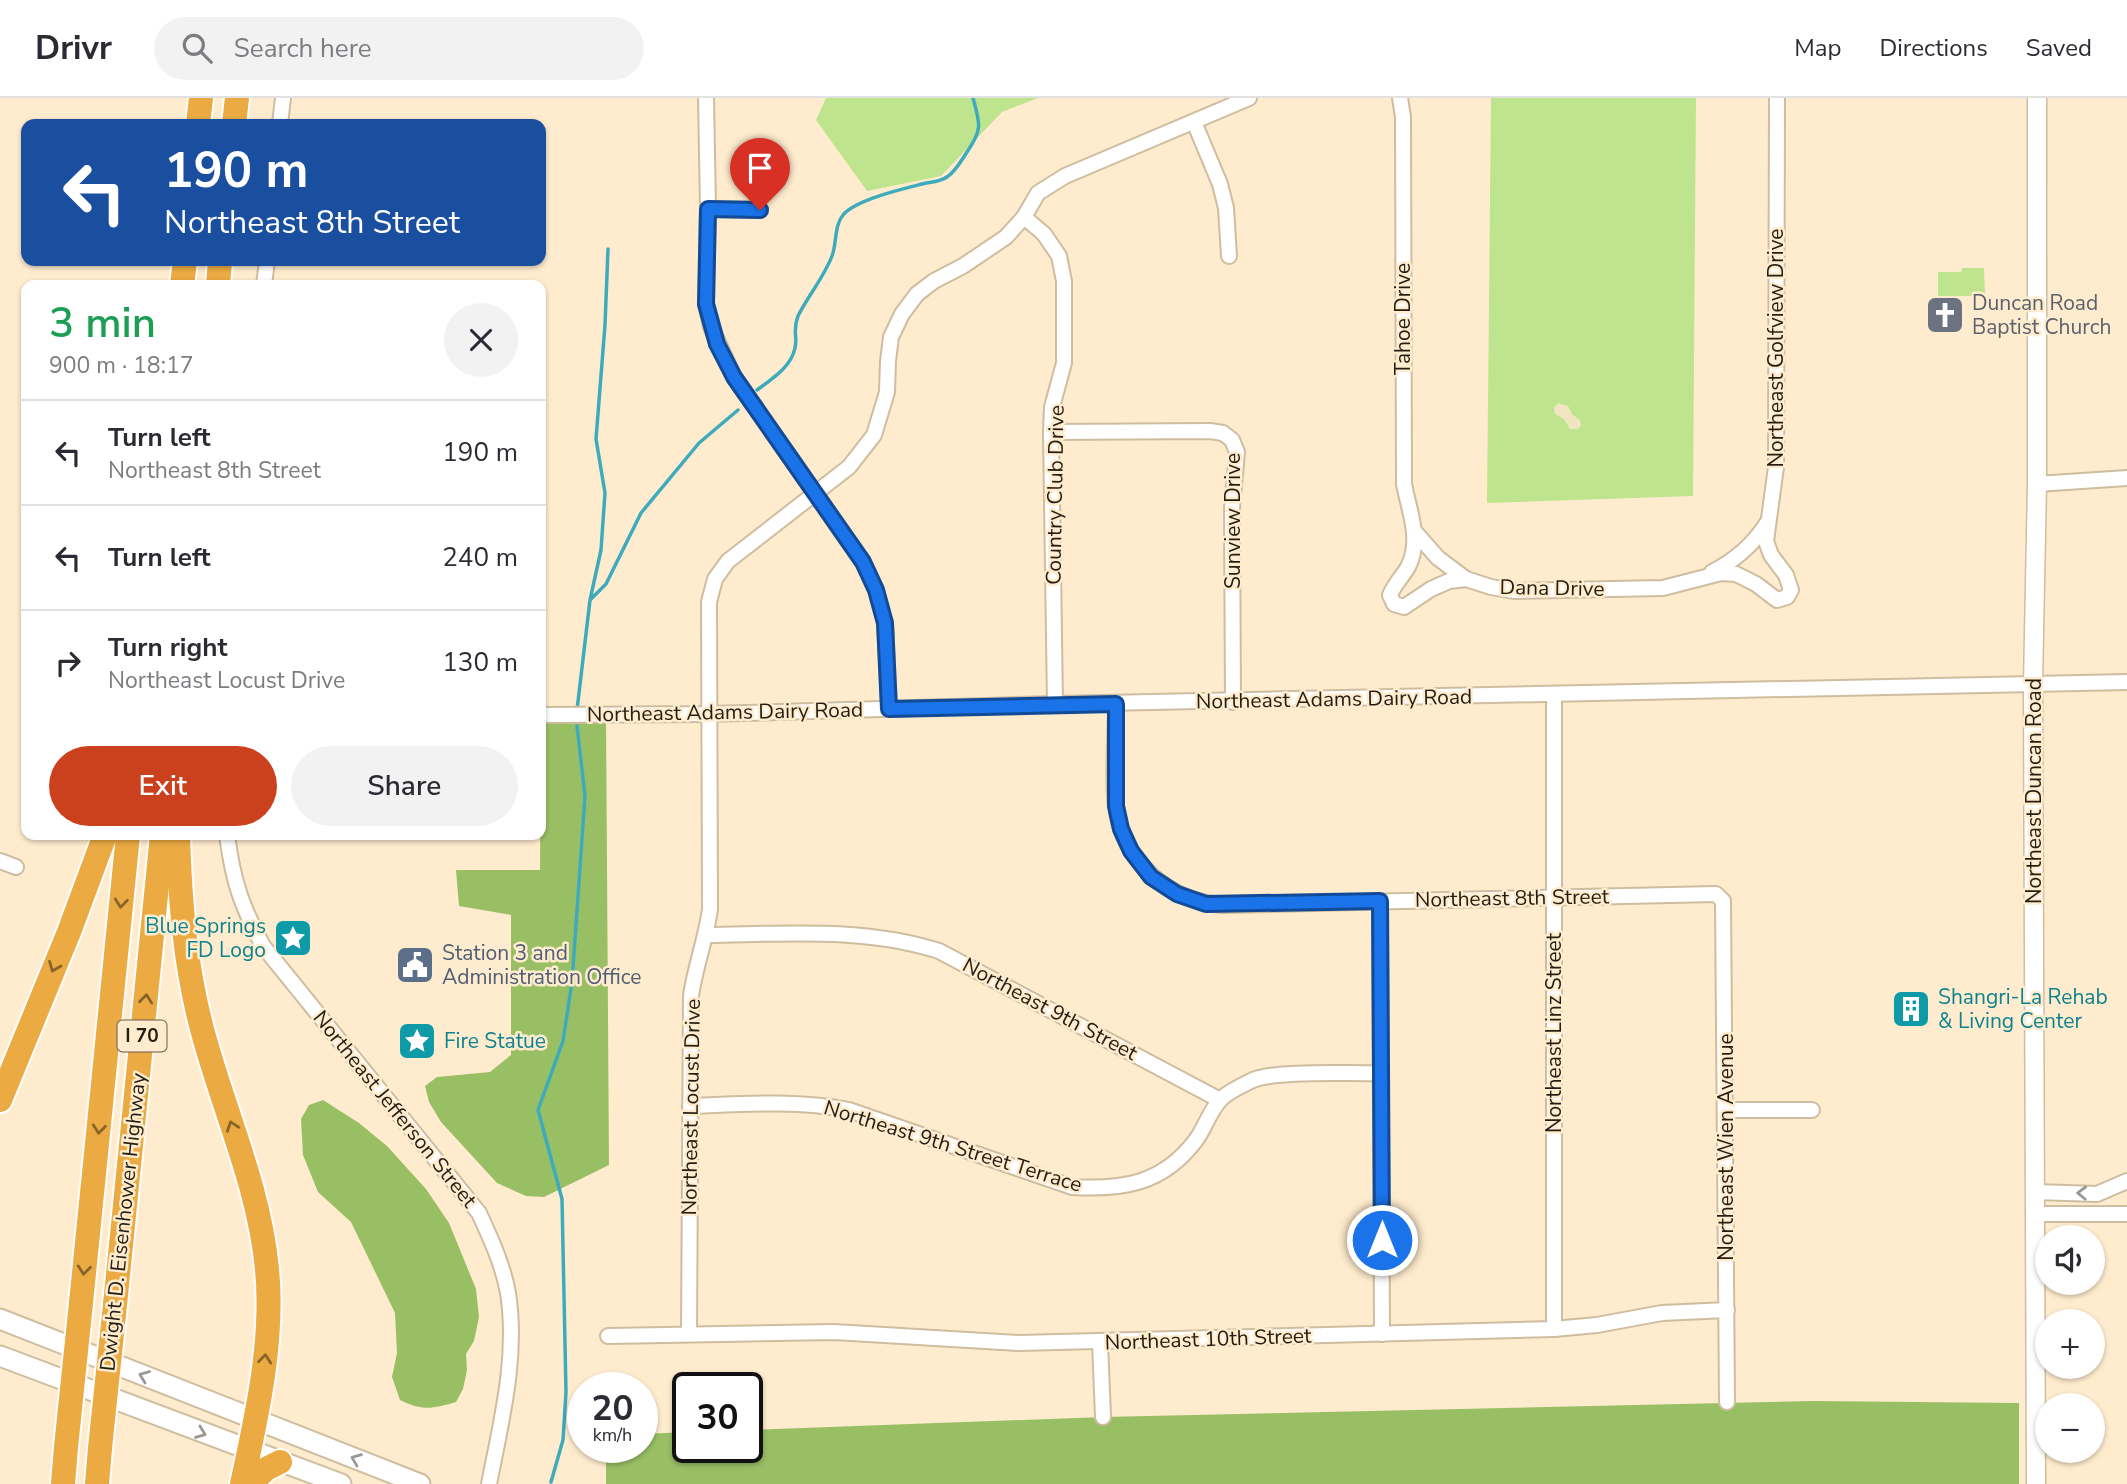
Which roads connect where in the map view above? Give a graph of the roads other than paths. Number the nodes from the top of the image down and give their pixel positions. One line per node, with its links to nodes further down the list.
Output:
1 (201, 98): 9 (highway)
2 (237, 98): 10 (highway)
3 (283, 98): 11 (street)
4 (706, 98): 13 (street)
5 (1249, 98): 12 (street, Northeast Locust Drive)
6 (1777, 98): 21 (street, Northeast Golfview Drive)
7 (2037, 98): 19 (street, Northeast Duncan Road)
8 (1401, 101): 22 (street, Tahoe Drive)
9 (199, 119)
10 (235, 119)
11 (281, 119)
12 (1194, 122): 15 (street, Northeast Locust Drive); 16 (street)
13 (708, 209): 14 (street); 20 (street)
14 (760, 210)
15 (1024, 218): 17 (street, Country Club Drive); 20 (street, Northeast Locust Drive)
16 (1229, 256)
17 (1051, 432): 29 (street, Sunview Drive); 30 (street, Country Club Drive)
18 (2127, 478): 19 (street)
19 (2037, 484): 27 (street, Northeast Duncan Road)
20 (816, 493): 32 (street); 33 (street, Northeast Locust Drive)
21 (1768, 523): 23 (street, Dana Drive); 25 (street, Northeast Golfview Drive)
22 (1415, 532): 24 (street, Tahoe Drive); 24 (street, Tahoe Drive)
23 (1702, 577): 24 (street, Dana Drive); 25 (street, Dana Drive)
24 (1465, 579)
25 (1791, 590)
26 (2127, 682): 27 (street, Northeast Adams Dairy Road)
27 (2034, 684): 28 (street, Northeast Adams Dairy Road); 53 (street, Northeast Duncan Road)
28 (1554, 695): 29 (street, Northeast Adams Dairy Road); 42 (street, Northeast Linz Street)
29 (1233, 702): 31 (street, Northeast Adams Dairy Road)
30 (1055, 704): 31 (street, Northeast Adams Dairy Road); 32 (street, Northeast Adams Dairy Road)
31 (1116, 704): 44 (street, Northeast 8th Street)
32 (889, 709): 33 (street, Northeast Adams Dairy Road)
33 (709, 714): 34 (street, Northeast Adams Dairy Road); 45 (street, Northeast Locust Drive)
34 (546, 715)
35 (102, 840): 47 (highway, one-way to 47)
36 (127, 840): 69 (highway, Dwight D. Eisenhower Highway / I 70, one-way to 69, bridge)
37 (162, 840): 70 (highway, Dwight D. Eisenhower Highway / I 70, one-way to 37, bridge)
38 (178, 840): 66 (highway, one-way to 38)
39 (228, 840): 75 (street, Northeast Jefferson Street)
40 (0, 861): 41 (street)
41 (16, 867)
42 (1554, 897): 43 (street, Northeast 8th Street); 44 (street, Northeast 8th Street); 58 (street, Northeast Linz Street)
43 (1727, 900): 50 (street, Northeast Wien Avenue)
44 (1380, 901): 46 (street)
45 (707, 935): 48 (street, Northeast 9th Street); 49 (street, Northeast Locust Drive)
46 (1381, 1073): 48 (street); 60 (street)
47 (0, 1100)
48 (1220, 1100): 49 (street, Northeast 9th Street Terrace)
49 (690, 1106): 59 (street, Northeast Locust Drive)
50 (1725, 1110): 51 (street); 56 (street, Northeast Wien Avenue)
51 (1812, 1110)
52 (2127, 1181): 53 (street, one-way to 53)
53 (2035, 1192): 54 (street, Northeast Duncan Road)
54 (2035, 1214): 55 (street); 76 (street, Northeast Duncan Road)
55 (2127, 1214)
56 (1727, 1310): 58 (street, Northeast 10th Street); 64 (street, Northeast Wien Avenue)
57 (0, 1320): 66 (main road, one-way to 57)
58 (1554, 1329): 60 (street, Northeast 10th Street)
59 (689, 1334): 61 (street, Northeast 10th Street); 62 (street, Northeast 10th Street)
60 (1382, 1334): 62 (street, Northeast 10th Street)
61 (608, 1336)
62 (1100, 1342): 65 (street)
63 (0, 1356): 67 (main road, one-way to 67)
64 (1727, 1402)
65 (1103, 1417)
66 (255, 1419): 67 (highway); 74 (main road, one-way to 66)
67 (249, 1450): 68 (main road); 71 (highway)
68 (280, 1462): 72 (highway); 73 (main road)
69 (62, 1484)
70 (97, 1484)
71 (242, 1484)
72 (250, 1484)
73 (341, 1484)
74 (420, 1484)
75 (489, 1484)
76 (2036, 1484)

